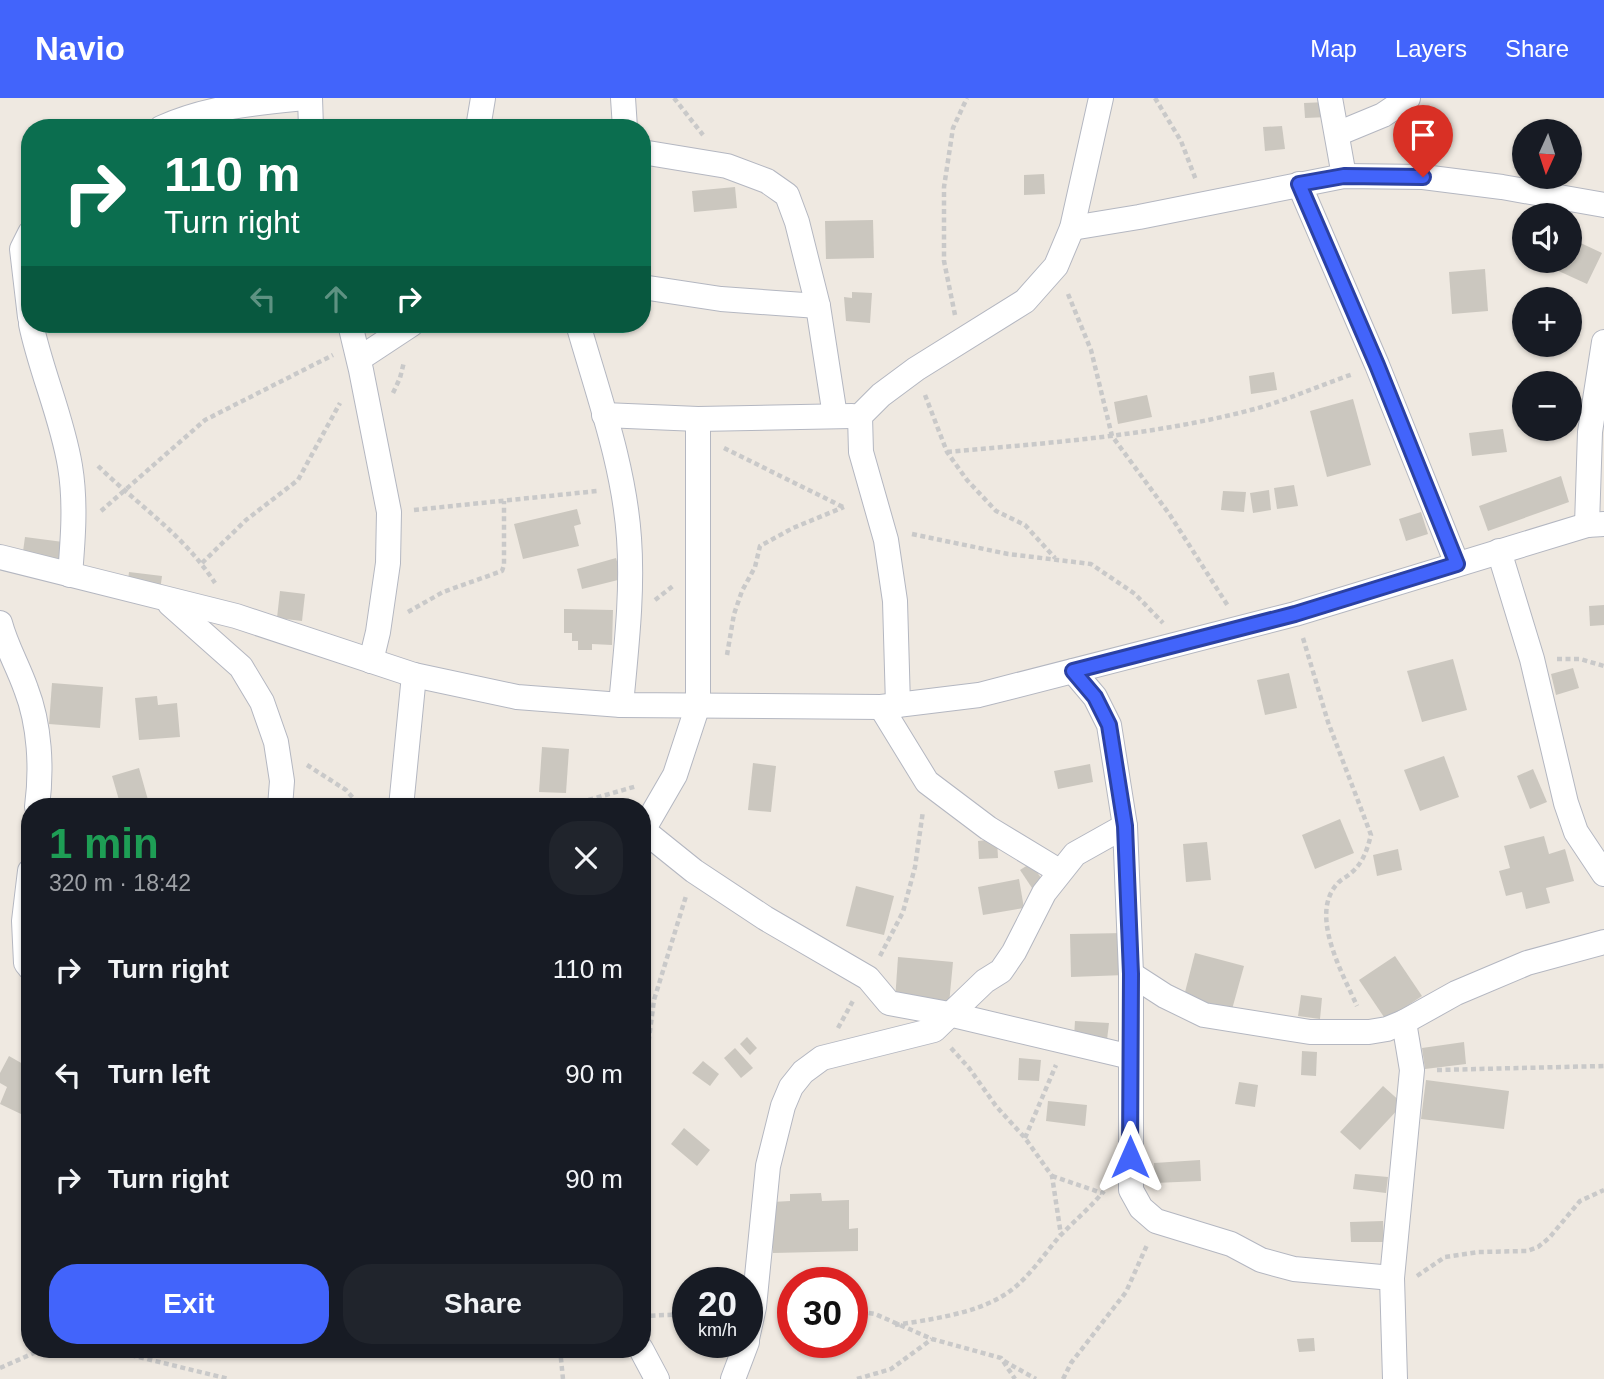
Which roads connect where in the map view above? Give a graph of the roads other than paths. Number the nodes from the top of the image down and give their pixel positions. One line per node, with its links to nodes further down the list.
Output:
1 (301, 98): 7 (street); 8 (street)
2 (483, 98): 9 (street)
3 (623, 98): 10 (street)
4 (1101, 98): 16 (street)
5 (1330, 98): 11 (street)
6 (1408, 98): 11 (street)
7 (181, 119)
8 (308, 119)
9 (480, 119)
10 (624, 119)
11 (1337, 134): 13 (street)
12 (651, 153): 20 (street)
13 (1344, 176): 14 (street); 15 (street)
14 (1299, 184): 16 (street); 32 (street)
15 (1604, 205)
16 (1072, 228): 27 (street)
17 (17, 245): 18 (street)
18 (21, 267)
19 (651, 288): 20 (street)
20 (818, 306): 27 (street)
21 (33, 333): 33 (street)
22 (393, 333): 25 (street)
23 (581, 333): 26 (street)
24 (1604, 342): 29 (street)
25 (356, 349): 36 (street)
26 (604, 415): 28 (street); 39 (street)
27 (848, 416): 28 (street); 41 (street)
28 (698, 427): 40 (street)
29 (1596, 524): 30 (street)
30 (1499, 551): 32 (street); 49 (street)
31 (0, 557): 33 (street)
32 (1457, 564): 37 (street)
33 (70, 575): 34 (street)
34 (164, 599): 36 (street); 43 (street)
35 (0, 623): 42 (street)
36 (371, 661): 38 (street)
37 (1073, 671): 41 (street); 46 (street)
38 (414, 675): 39 (street); 44 (street)
39 (621, 705): 40 (street)
40 (698, 705): 41 (street); 45 (street)
41 (889, 706): 48 (street)
42 (37, 798)
43 (281, 798)
44 (402, 798)
45 (651, 817)
46 (1125, 826): 48 (street); 51 (street)
47 (651, 837): 52 (street)
48 (1059, 871): 52 (street)
49 (1604, 874)
50 (1604, 942): 53 (street)
51 (1131, 974): 53 (street); 54 (street)
52 (942, 1022): 54 (street); 55 (street)
53 (1404, 1023): 56 (street)
54 (1131, 1057): 56 (street)
55 (758, 1267)
56 (1392, 1278): 61 (street)
57 (646, 1358): 59 (street)
58 (741, 1358): 60 (street)
59 (657, 1379)
60 (733, 1379)
61 (1395, 1379)

